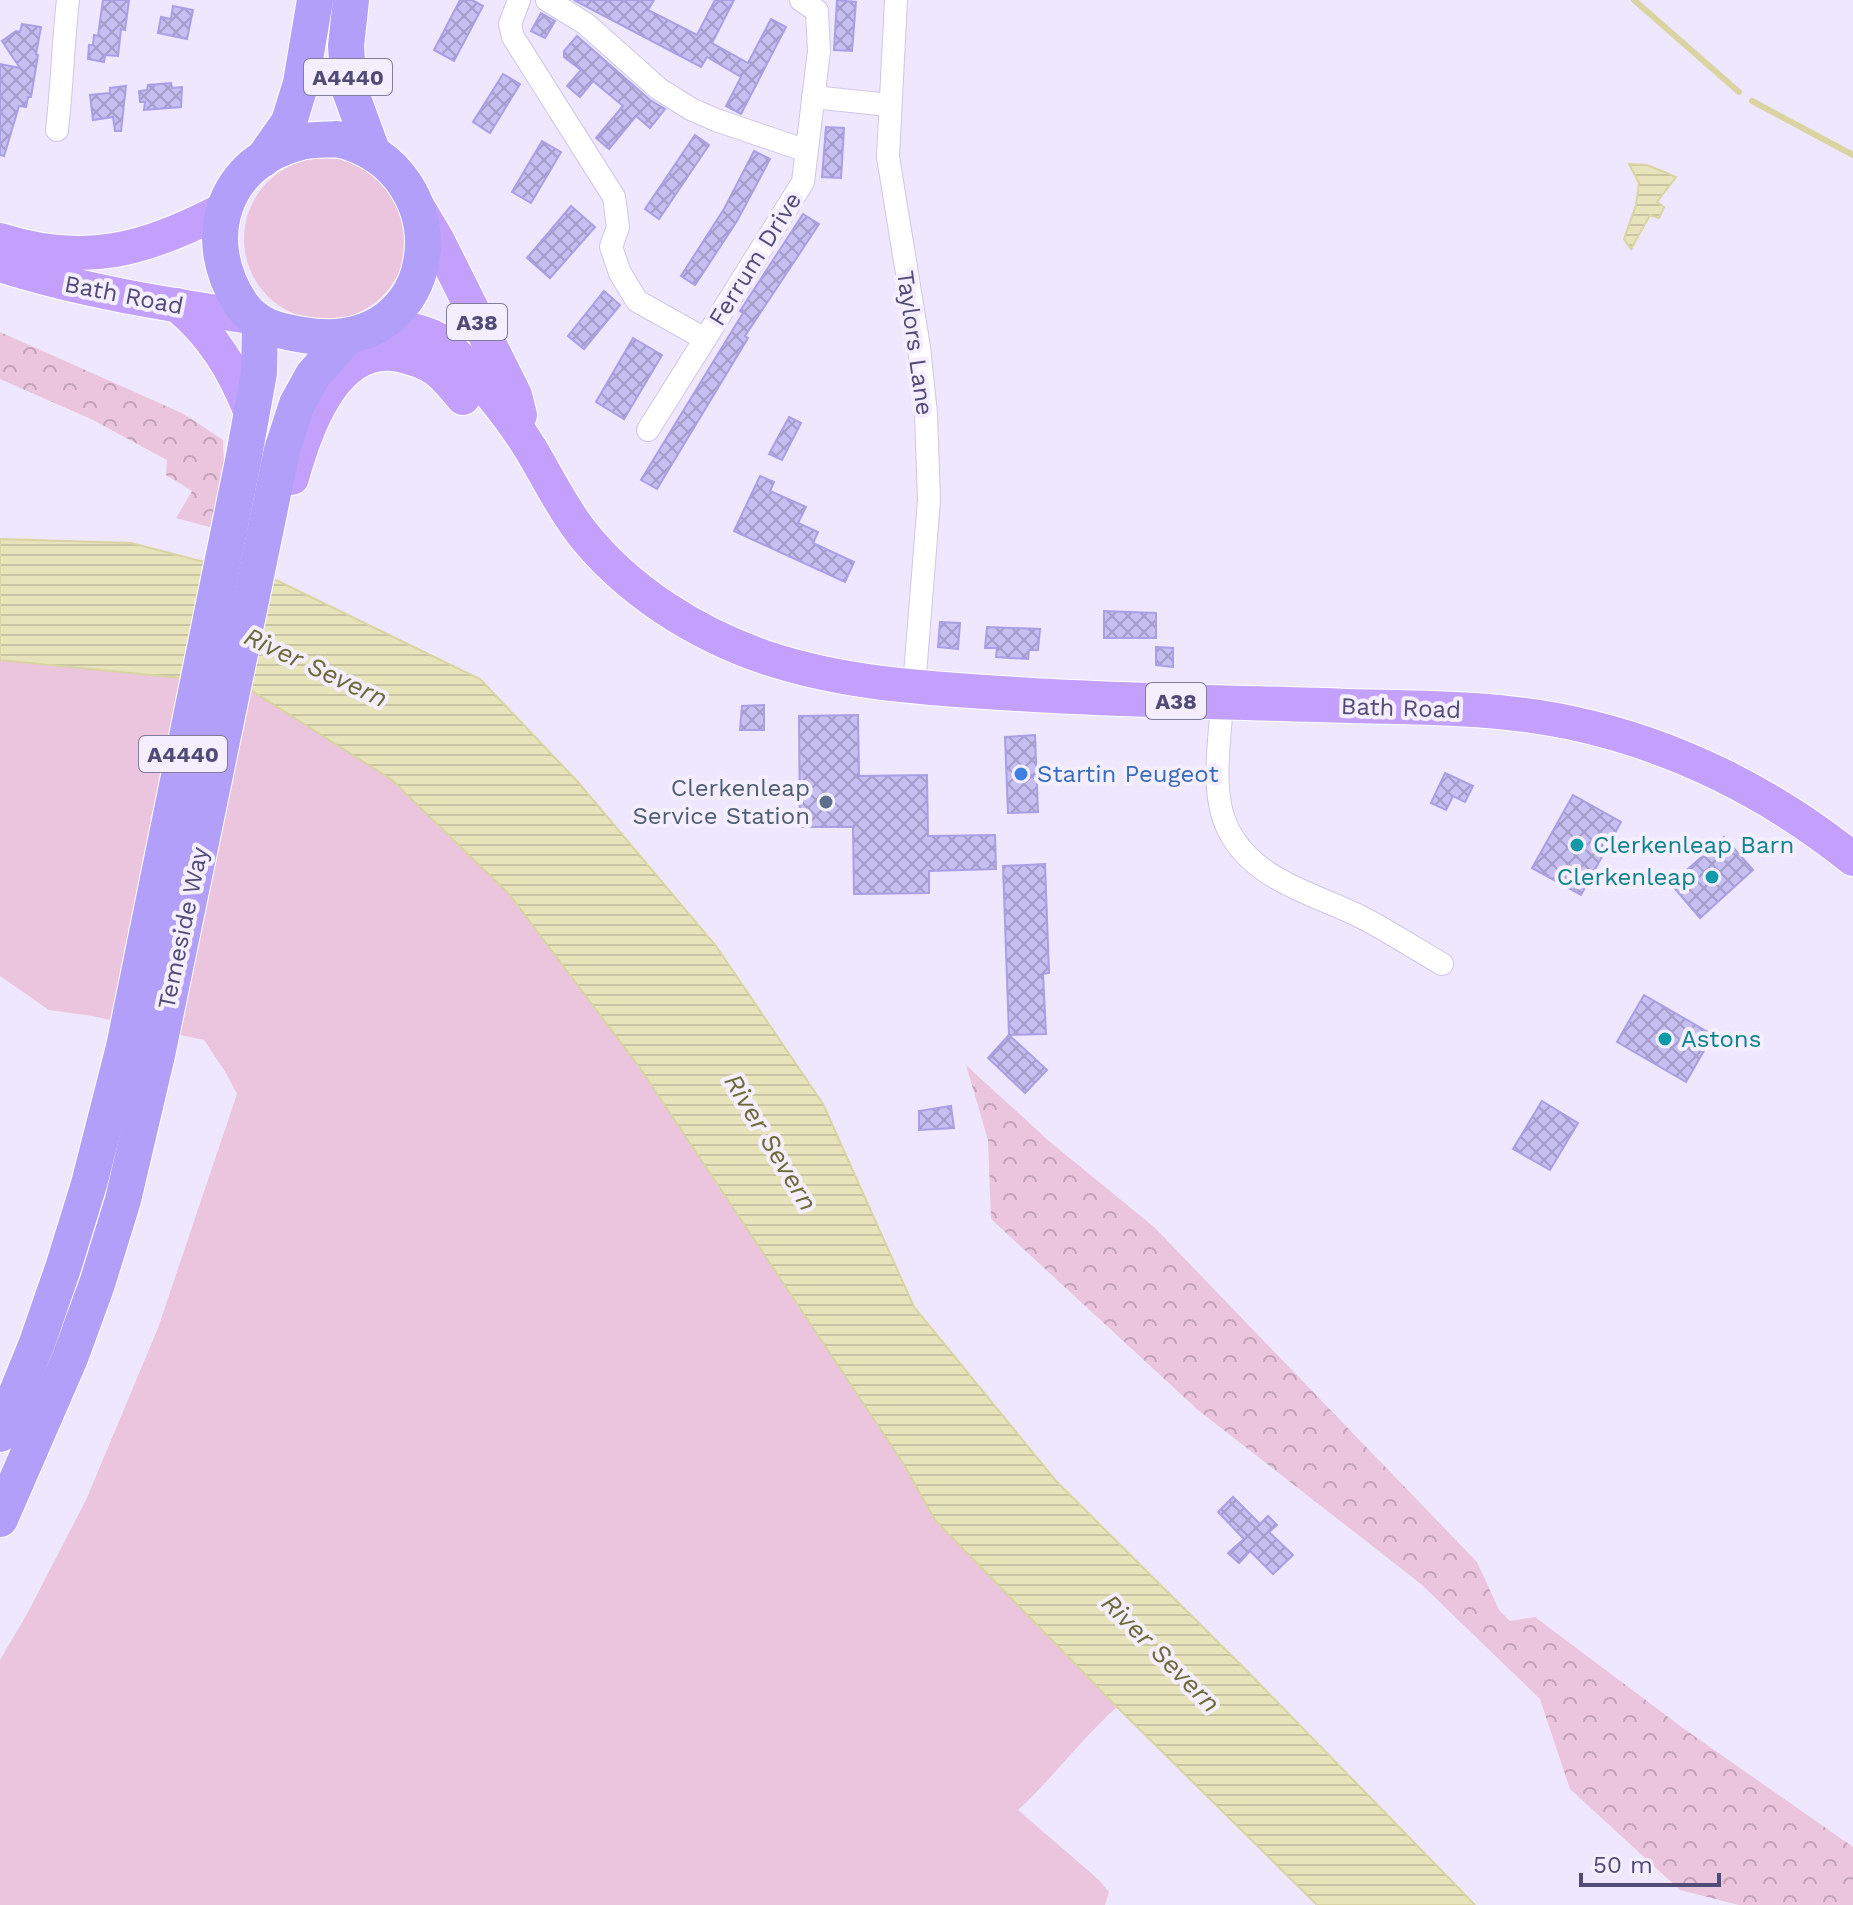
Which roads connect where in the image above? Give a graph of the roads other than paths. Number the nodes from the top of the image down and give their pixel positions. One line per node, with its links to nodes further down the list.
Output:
1 (68, 0): 10 (street)
2 (315, 0): 13 (highway, A4440)
3 (351, 0): 11 (highway, A4440)
4 (519, 0): 22 (street, Ferrum Drive)
5 (547, 0): 12 (street)
6 (801, 0): 8 (street, Ferrum Drive)
7 (896, 0): 9 (street, Taylors Lane)
8 (813, 97): 9 (street); 12 (street, Ferrum Drive)
9 (889, 105): 27 (street, Taylors Lane)
10 (57, 130)
11 (372, 151): 13 (highway); 14 (highway)
12 (807, 151): 22 (street, Ferrum Drive)
13 (262, 160): 15 (highway)
14 (416, 204): 20 (highway); 25 (main road, A38)
15 (222, 210): 16 (main road, Bath Road); 19 (highway)
16 (0, 240)
17 (0, 265): 18 (main road, Bath Road)
18 (177, 305): 19 (main road, Bath Road); 23 (main road)
19 (255, 320): 21 (highway); 23 (highway, Temeside Way / A4440)
20 (384, 323): 21 (highway); 25 (main road, A38)
21 (348, 336): 26 (highway, Temeside Way / A4440)
22 (705, 339): 24 (street)
23 (251, 413): 31 (highway, Temeside Way / A4440)
24 (648, 430)
25 (528, 445): 26 (main road); 27 (main road, A38)
26 (280, 497): 31 (highway, Temeside Way / A4440)
27 (914, 687): 28 (main road, Bath Road / A38)
28 (1222, 702): 29 (main road, Bath Road / A38); 30 (street)
29 (1853, 859)
30 (1442, 964)
31 (140, 1051): 32 (highway, Temeside Way / A4440); 33 (highway, Temeside Way / A4440)
32 (0, 1434)
33 (0, 1519)

